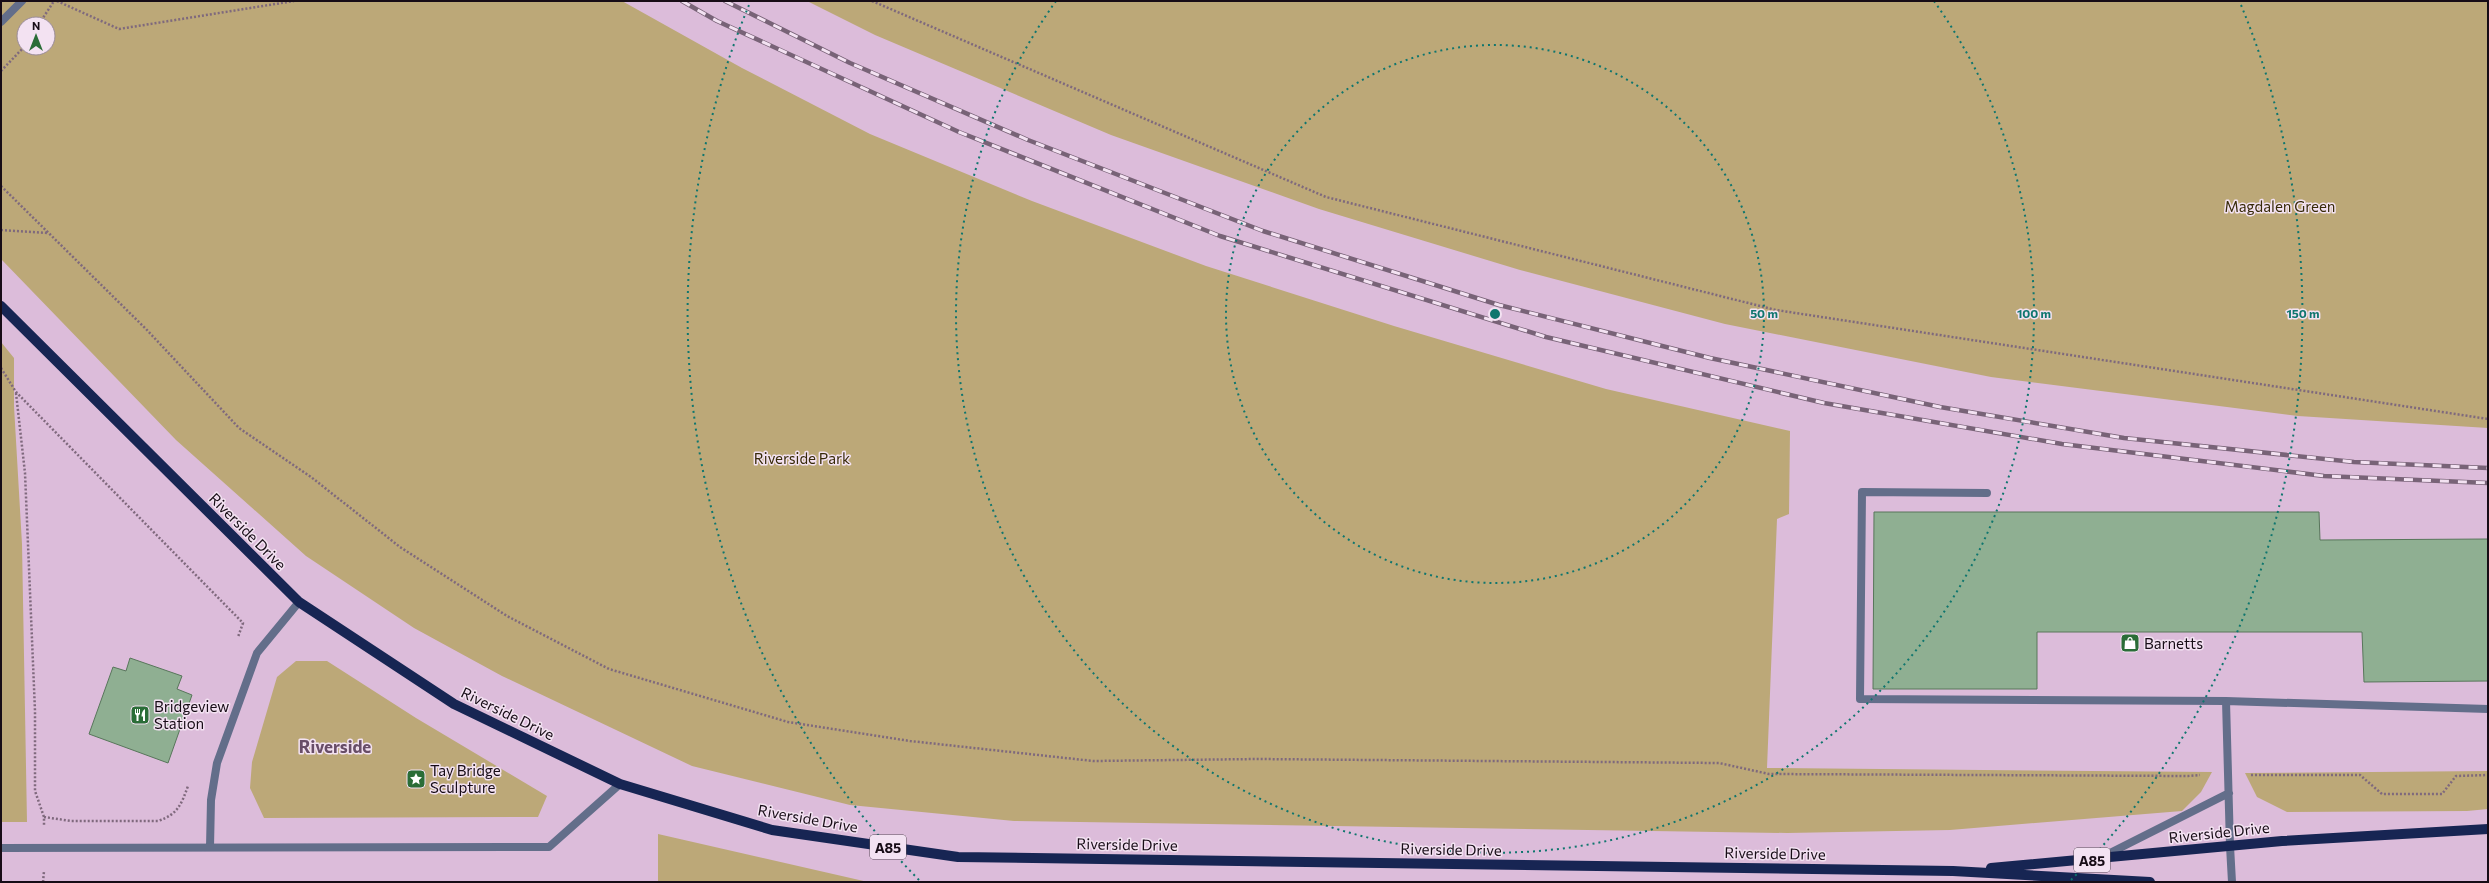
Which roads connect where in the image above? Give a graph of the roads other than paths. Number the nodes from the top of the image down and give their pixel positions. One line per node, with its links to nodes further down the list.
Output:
1 (22, 1): 2 (street)
2 (1, 22)
3 (1, 306): 5 (main road, Riverside Drive / A85)
4 (1987, 493): 6 (street)
5 (299, 602): 8 (main road, Riverside Drive / A85); 12 (street)
6 (2226, 701): 7 (street); 9 (street)
7 (2488, 709)
8 (620, 784): 12 (street); 15 (main road, Riverside Drive / A85)
9 (2229, 793): 11 (street); 14 (street)
10 (2488, 829): 11 (main road, Riverside Drive / A85)
11 (2230, 846): 14 (main road, Riverside Drive / A85); 17 (street)
12 (210, 847): 13 (street)
13 (1, 848)
14 (2098, 859): 15 (main road, Riverside Drive / A85)
15 (1953, 871): 16 (main road, Riverside Drive / A85)
16 (2150, 882)
17 (2232, 882)

